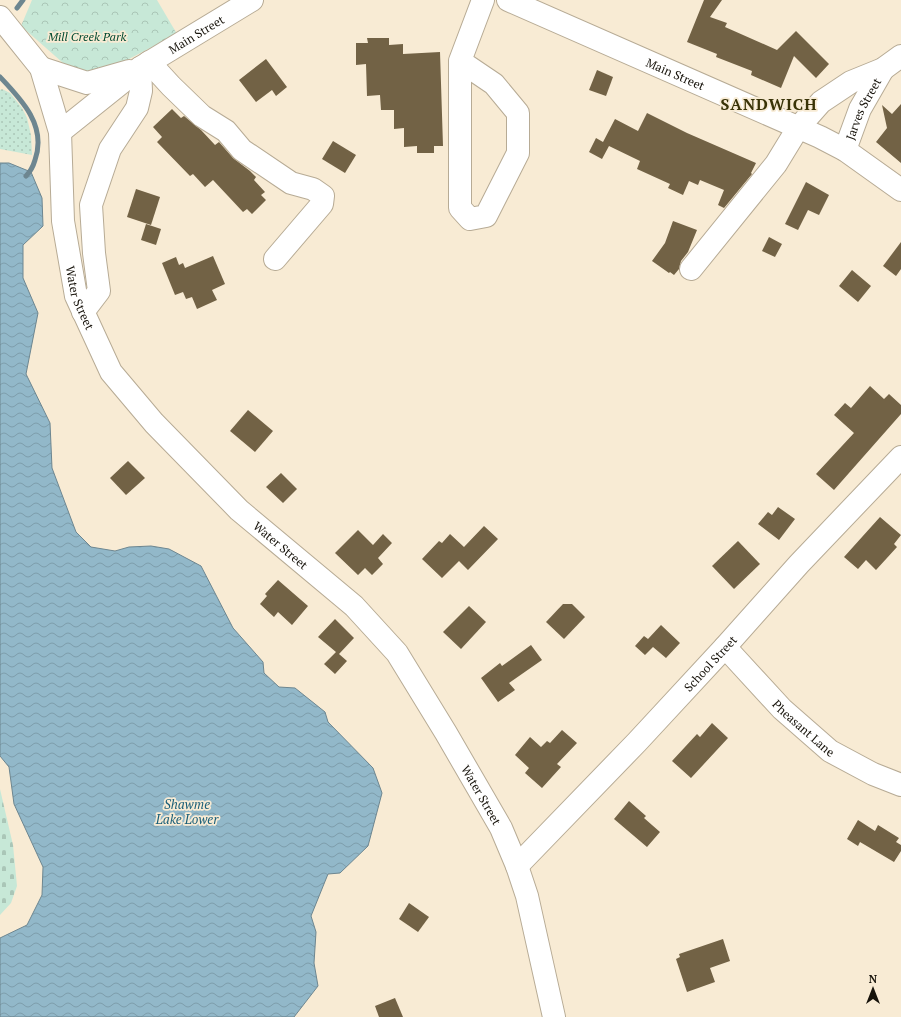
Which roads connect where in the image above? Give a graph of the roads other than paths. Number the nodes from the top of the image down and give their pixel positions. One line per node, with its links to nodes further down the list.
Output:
1 (252, 0): 7 (street, Main Street)
2 (483, 0): 6 (street)
3 (508, 0): 10 (street, Main Street)
4 (0, 17): 8 (street)
5 (901, 56): 9 (street, Jarves Street)
6 (460, 61): 6 (street)
7 (144, 65): 8 (street, Main Street); 11 (street, Main Street); 14 (street); 16 (street)
8 (41, 68): 11 (street, Water Street)
9 (883, 69): 10 (street, Jarves Street); 12 (street, Jarves Street)
10 (798, 128): 12 (street, Main Street); 15 (street, Jarves Street)
11 (60, 132): 16 (street, Water Street)
12 (845, 150): 13 (street, Main Street)
13 (901, 190)
14 (275, 259)
15 (691, 269)
16 (83, 312): 20 (street, Water Street)
17 (901, 457): 18 (street, School Street)
18 (725, 647): 19 (street, Pheasant Lane); 20 (street, School Street)
19 (901, 785)
20 (517, 866): 21 (street, Water Street)
21 (554, 1017)

